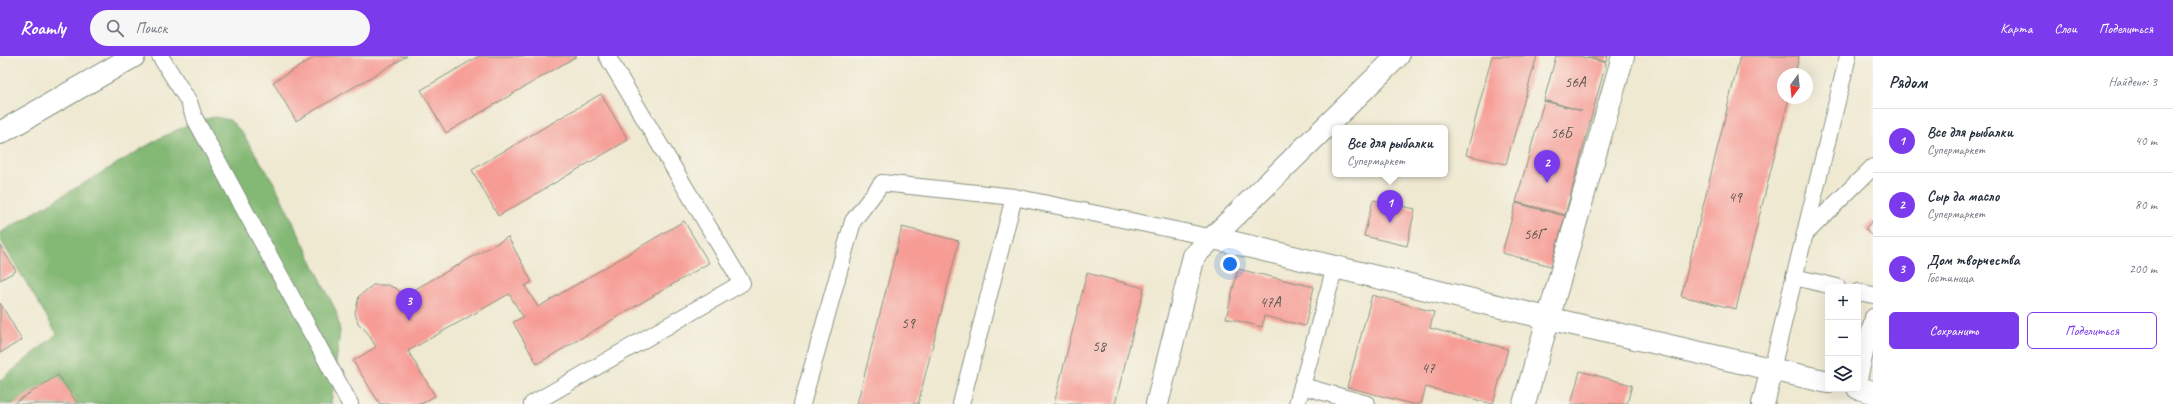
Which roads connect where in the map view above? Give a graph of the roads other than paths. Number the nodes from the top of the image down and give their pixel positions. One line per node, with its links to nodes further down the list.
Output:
1 (134, 56): 7 (street)
2 (160, 56): 25 (lane)
3 (607, 56): 26 (lane)
4 (1398, 56): 11 (street)
5 (1623, 56): 18 (street)
6 (1848, 56): 10 (lane)
7 (0, 134)
8 (1873, 167): 10 (lane)
9 (1014, 197): 11 (lane); 27 (lane); 28 (lane)
10 (1806, 233): 13 (lane)
11 (1214, 238): 12 (street); 29 (street)
12 (1335, 267): 18 (street); 22 (lane)
13 (1794, 277): 14 (lane); 19 (lane)
14 (1825, 284)
15 (1861, 293): 16 (lane)
16 (1873, 295)
17 (1873, 317): 20 (lane)
18 (1548, 318): 19 (street); 32 (street)
19 (1772, 369): 21 (street); 33 (street)
20 (1861, 371)
21 (1825, 381)
22 (1302, 386): 30 (lane); 31 (lane)
23 (1861, 389): 24 (street)
24 (1873, 392)
25 (350, 404)
26 (532, 404)
27 (802, 404)
28 (960, 404)
29 (1157, 404)
30 (1297, 404)
31 (1367, 404)
32 (1524, 404)
33 (1763, 404)

